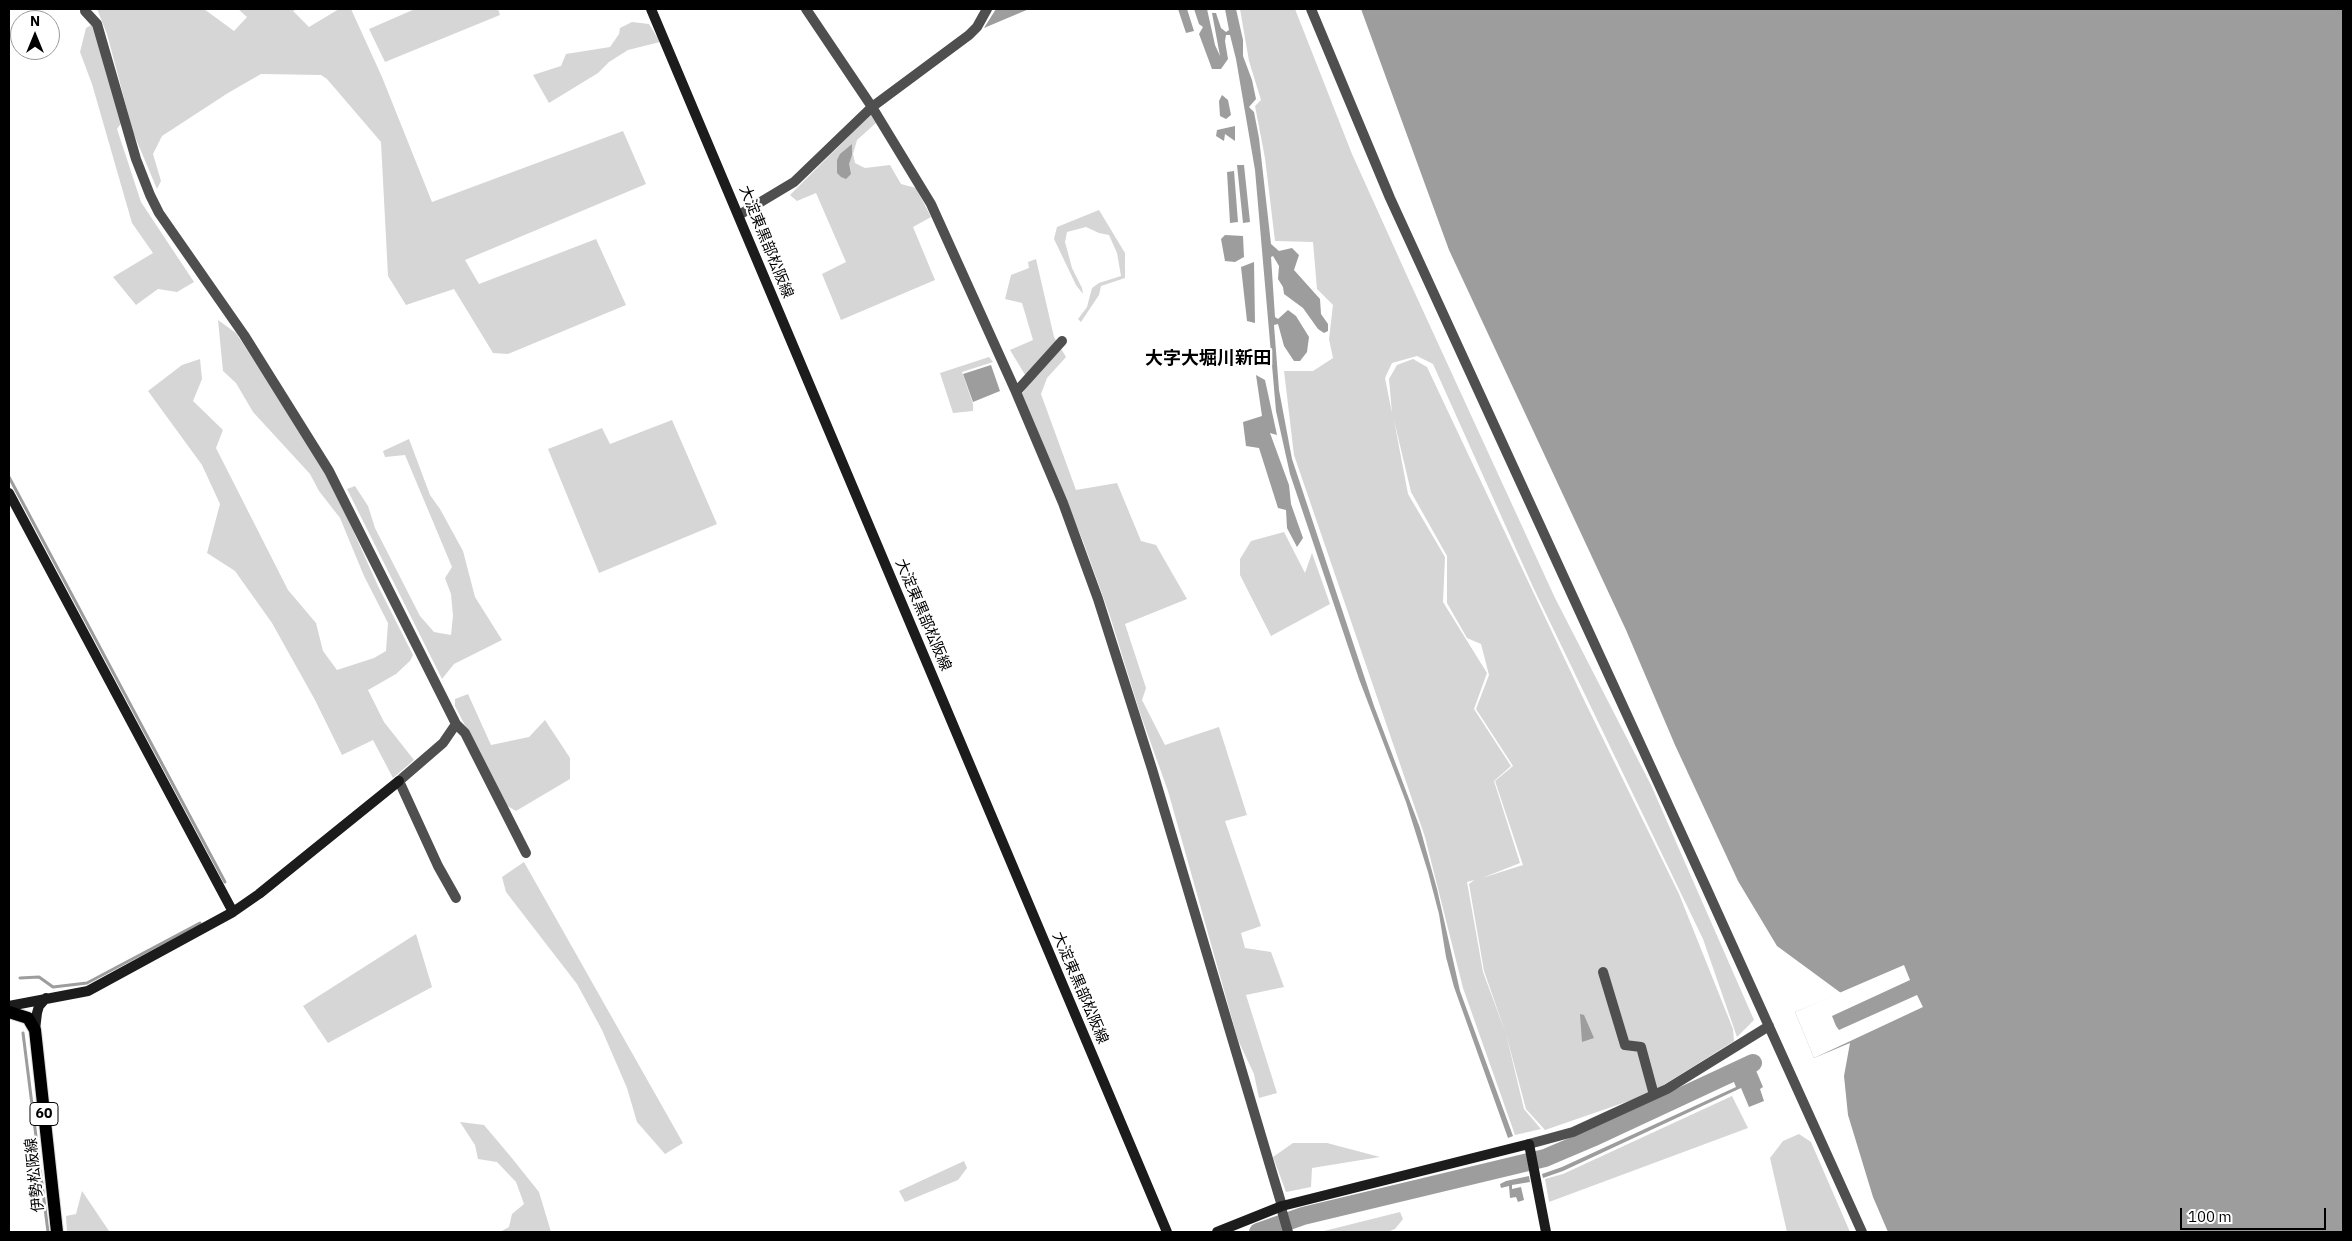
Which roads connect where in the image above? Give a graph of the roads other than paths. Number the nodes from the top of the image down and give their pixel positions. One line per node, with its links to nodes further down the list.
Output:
1 (651, 9): 7 (street, 大淀東黒部松阪線)
2 (806, 9): 6 (street)
3 (987, 9): 6 (street)
4 (1310, 9): 20 (street)
5 (85, 11): 11 (street)
6 (872, 107): 7 (street); 9 (street)
7 (739, 215): 27 (street, 大淀東黒部松阪線)
8 (1062, 341): 9 (street)
9 (1016, 392): 24 (street)
10 (9, 493): 15 (street)
11 (456, 724): 12 (street); 13 (street)
12 (398, 781): 14 (street); 15 (street)
13 (526, 853)
14 (456, 898)
15 (233, 912): 17 (street)
16 (1602, 972): 22 (street)
17 (47, 997): 18 (street); 21 (street)
18 (9, 1006)
19 (9, 1012): 21 (main road)
20 (1769, 1026): 22 (street); 30 (street)
21 (35, 1030): 26 (main road, 伊勢松阪線 / 60)
22 (1654, 1095): 23 (street)
23 (1530, 1147): 24 (street); 29 (street)
24 (1283, 1210): 25 (street); 28 (street)
25 (1287, 1230)
26 (57, 1232)
27 (1167, 1232)
28 (1217, 1232)
29 (1546, 1232)
30 (1862, 1232)

